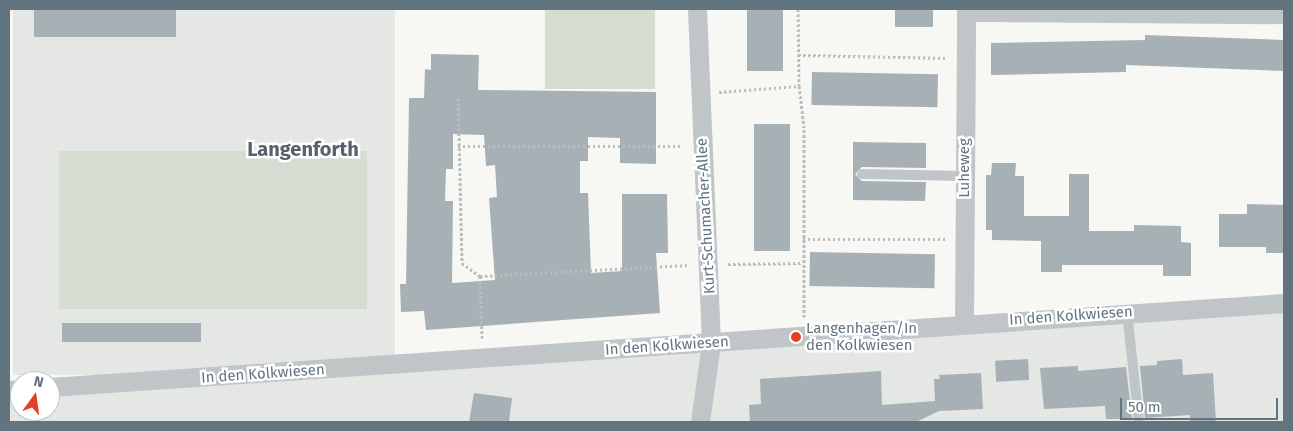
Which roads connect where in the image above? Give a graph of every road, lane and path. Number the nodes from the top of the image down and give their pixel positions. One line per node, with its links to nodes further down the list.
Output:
1 (697, 9): 8 (street, Kurt-Schumacher-Allee)
2 (798, 9): 5 (path)
3 (966, 10): 4 (street, Luheweg); 6 (street, Luheweg)
4 (1284, 14)
5 (798, 55): 6 (path); 7 (path)
6 (966, 58): 13 (street, Luheweg)
7 (798, 86): 8 (path); 14 (path)
8 (701, 94): 11 (street, Kurt-Schumacher-Allee)
9 (458, 98): 10 (path)
10 (458, 146): 11 (path); 18 (path)
11 (703, 146): 17 (street, Kurt-Schumacher-Allee)
12 (862, 174): 13 (lane)
13 (965, 176): 15 (street, Luheweg)
14 (803, 239): 15 (path); 16 (path)
15 (964, 239): 21 (street, Luheweg)
16 (803, 263): 17 (path); 22 (path)
17 (708, 264): 18 (path); 23 (street, Kurt-Schumacher-Allee)
18 (480, 276): 24 (path)
19 (1284, 303): 20 (street, In den Kolkwiesen)
20 (1127, 312): 21 (street, In den Kolkwiesen); 27 (lane)
21 (964, 323): 22 (street, In den Kolkwiesen)
22 (804, 337): 23 (street, In den Kolkwiesen)
23 (711, 343): 24 (street, In den Kolkwiesen); 26 (street, Kurt-Schumacher-Allee)
24 (482, 360): 25 (street, In den Kolkwiesen)
25 (60, 386)
26 (700, 422)
27 (1139, 422)

